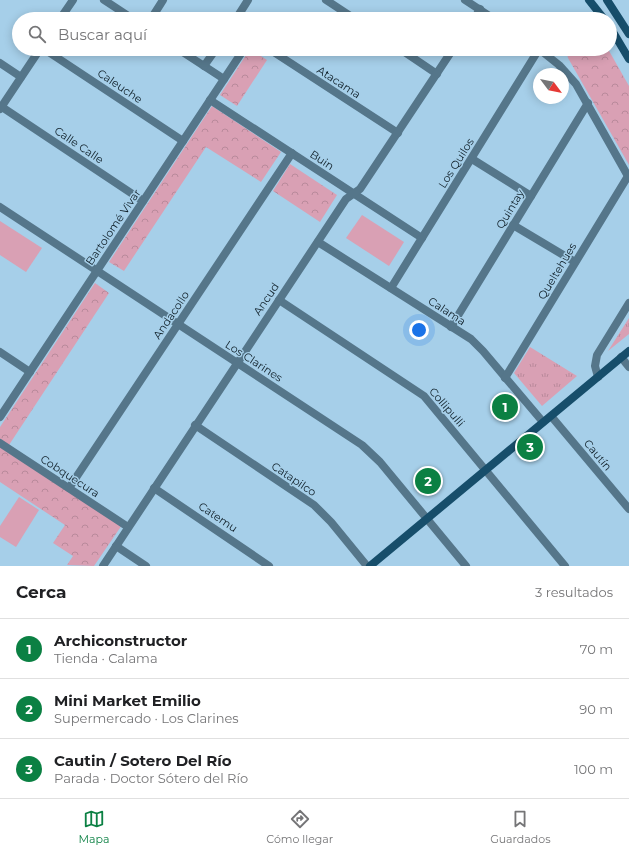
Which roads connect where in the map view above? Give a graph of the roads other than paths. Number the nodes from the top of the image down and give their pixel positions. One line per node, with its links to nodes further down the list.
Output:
1 (73, 0): 10 (street)
2 (104, 0): 11 (street)
3 (163, 0): 12 (street)
4 (248, 0): 13 (street)
5 (326, 0): 14 (street)
6 (466, 0): 9 (street)
7 (589, 0): 16 (main road)
8 (607, 0): 17 (main road)
9 (480, 10): 15 (street)
10 (65, 12)
11 (122, 12)
12 (155, 12)
13 (240, 12)
14 (344, 12)
15 (483, 12)
16 (598, 12)
17 (615, 12)
18 (617, 15): 19 (main road)
19 (629, 34)
20 (617, 39): 31 (main road)
21 (35, 56): 35 (street)
22 (55, 56): 41 (street, Caleuche)
23 (189, 56): 33 (street)
24 (211, 56): 33 (street)
25 (239, 56): 36 (street, Bartolomé Vivar)
26 (280, 56): 40 (street, Atacama)
27 (410, 56): 34 (street)
28 (449, 56): 34 (street, Ancud)
29 (535, 56): 43 (street, Los Quilos)
30 (547, 56): 38 (street)
31 (629, 59)
32 (0, 63): 35 (street)
33 (204, 66): 36 (street)
34 (437, 74): 40 (street, Ancud)
35 (21, 77): 39 (street)
36 (224, 79): 37 (street, Bartolomé Vivar)
37 (210, 100): 41 (street, Bartolomé Vivar); 42 (street, Buin)
38 (588, 103): 44 (street); 46 (street, Quintay)
39 (1, 108): 47 (street, Calle Calle)
40 (398, 133): 45 (street, Ancud)
41 (183, 141): 47 (street, Bartolomé Vivar)
42 (292, 153): 45 (street, Buin); 57 (street, Andacollo)
43 (472, 159): 46 (street); 50 (street, Los Quilos)
44 (628, 177): 52 (street, Queltehues)
45 (353, 194): 50 (street, Buin); 51 (street, Ancud)
46 (531, 196): 49 (street, Quintay)
47 (143, 201): 53 (street, Bartolomé Vivar)
48 (0, 207): 53 (street, Los Clarines)
49 (513, 225): 52 (street); 58 (street, Quintay)
50 (422, 238): 54 (street, Los Quilos)
51 (318, 242): 54 (street, Calama); 55 (street, Ancud)
52 (575, 262): 66 (street, Queltehues)
53 (97, 271): 57 (street, Los Clarines); 64 (street, Bartolomé Vivar)
54 (391, 288): 58 (street, Calama)
55 (279, 300): 62 (street, Ancud); 72 (street, Collipulli)
56 (629, 303): 65 (street)
57 (178, 324): 62 (street, Los Clarines); 73 (street, Andacollo)
58 (451, 327): 66 (street, Calama)
59 (629, 350): 61 (main road)
60 (0, 352): 64 (street)
61 (621, 357): 63 (street); 65 (main road)
62 (236, 363): 70 (street, Ancud); 76 (street, Los Clarines)
63 (629, 367)
64 (30, 372): 68 (street, Bartolomé Vivar)
65 (598, 377): 67 (main road)
66 (505, 378): 69 (street, Calama)
67 (551, 416): 69 (main road); 75 (street, Cautín)
68 (0, 417)
69 (543, 422): 72 (main road)
70 (195, 426): 74 (street, Ancud); 82 (street, Catapilco)
71 (0, 443): 73 (street, Cobquecura)
72 (486, 470): 76 (main road); 84 (street, Collipulli)
73 (69, 488): 77 (street, Cobquecura)
74 (154, 488): 77 (street, Ancud); 81 (street, Catemu)
75 (629, 509)
76 (426, 519): 82 (main road); 83 (street, Los Clarines)
77 (128, 528): 78 (street, Ancud)
78 (116, 546): 79 (street, Ancud); 80 (street)
79 (103, 566)
80 (146, 566)
81 (268, 566)
82 (368, 566)
83 (466, 566)
84 (565, 566)

